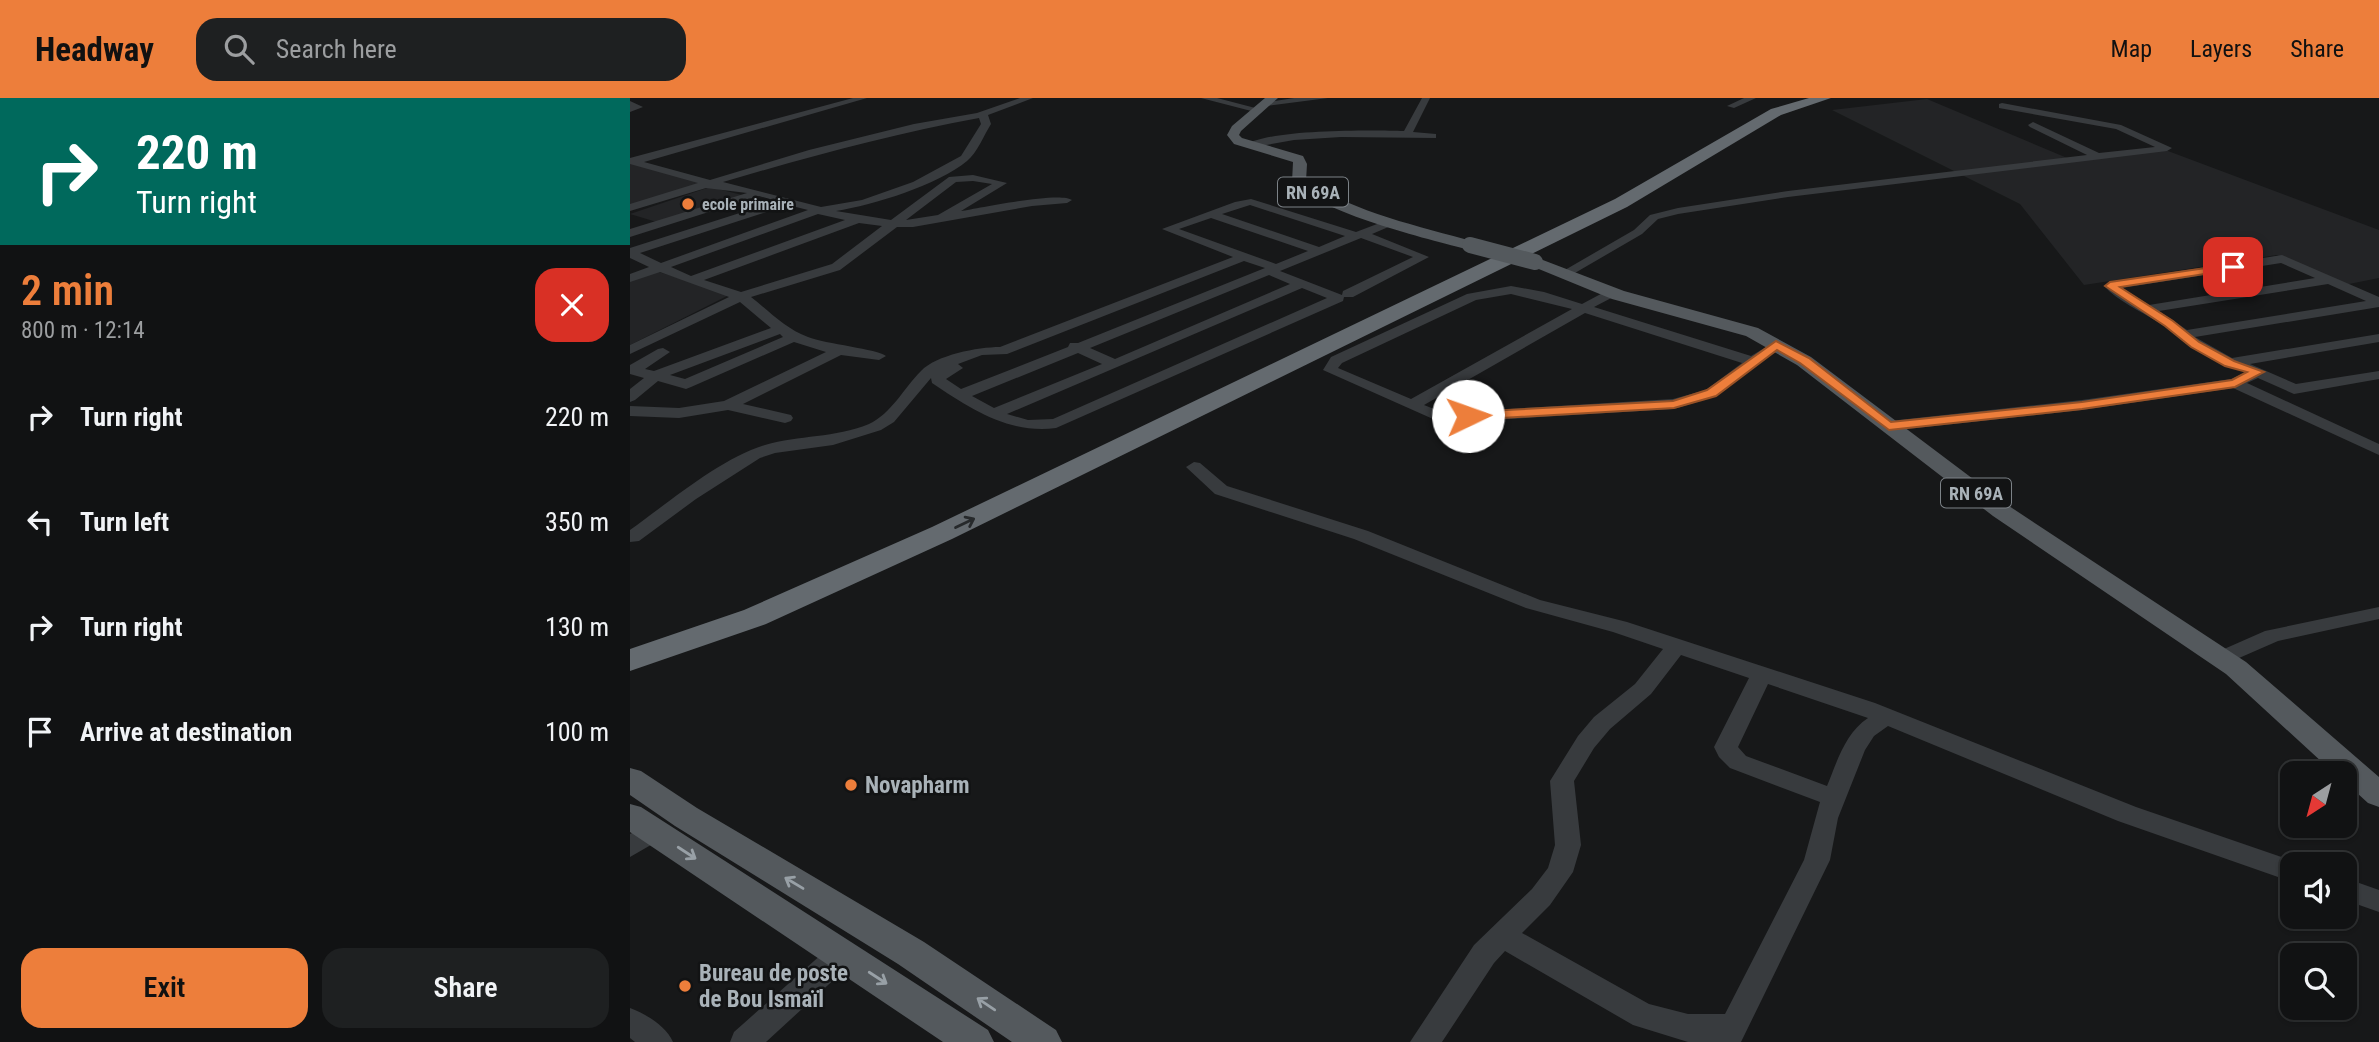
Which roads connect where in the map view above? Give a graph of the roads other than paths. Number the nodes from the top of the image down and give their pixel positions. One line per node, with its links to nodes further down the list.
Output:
1 (863, 98): 18 (street)
2 (1030, 98): 12 (street)
3 (1205, 98): 9 (street)
4 (1324, 98): 9 (street)
5 (1426, 98): 14 (street)
6 (1752, 98): 10 (street)
7 (1794, 98): 86 (highway)
8 (1824, 98): 89 (highway, one-way to 8)
9 (1266, 104): 16 (main road)
10 (1731, 106)
11 (2002, 106): 17 (street)
12 (979, 115): 19 (street); 24 (street)
13 (2033, 125): 17 (street)
14 (1407, 134): 15 (street); 16 (street)
15 (1433, 136)
16 (1250, 145): 29 (main road, RN 69A)
17 (2096, 156): 37 (street)
18 (631, 162): 19 (street)
19 (710, 183): 20 (street); 23 (street)
20 (756, 193): 22 (street); 30 (street)
21 (1068, 200): 26 (street)
22 (789, 201): 24 (street); 33 (street)
23 (633, 202)
24 (824, 209): 27 (street); 35 (street)
25 (1211, 214): 31 (street); 32 (street); 34 (street)
26 (941, 218): 28 (street); 28 (street)
27 (856, 220): 28 (street); 39 (street)
28 (894, 223): 46 (street)
29 (1390, 223): 31 (street); 37 (main road, RN 69A, bridge)
30 (630, 233)
31 (1358, 235): 32 (street); 45 (street)
32 (1319, 251): 36 (street)
33 (630, 252): 35 (street)
34 (1244, 257): 36 (street); 44 (street)
35 (659, 267): 38 (street); 39 (street)
36 (1273, 270): 41 (street); 49 (street)
37 (1564, 275): 42 (main road, RN 69A)
38 (630, 278)
39 (691, 279): 46 (street)
40 (2329, 280): 47 (street); 51 (street); 51 (street)
41 (1303, 284): 52 (street); 57 (street)
42 (1612, 292): 50 (street); 59 (main road, RN 69A)
43 (2379, 293): 47 (street)
44 (1149, 294): 49 (street); 54 (street)
45 (1348, 294)
46 (741, 296): 53 (street); 61 (street)
47 (2364, 296): 48 (street)
48 (2379, 303): 55 (street)
49 (1181, 307): 52 (street); 60 (street)
50 (1583, 309): 67 (street); 77 (street); 77 (street)
51 (2146, 309): 55 (street)
52 (1215, 321): 57 (street); 66 (street)
53 (781, 329): 56 (street); 71 (street)
54 (1049, 333): 60 (street); 63 (street)
55 (2183, 334): 68 (street)
56 (796, 336): 62 (street); 71 (street)
57 (1251, 337): 72 (street)
58 (2379, 338): 68 (street)
59 (1776, 345): 67 (street); 81 (main road, RN 69A)
60 (1080, 348): 66 (street); 74 (street)
61 (630, 350)
62 (838, 351): 65 (street); 76 (street)
63 (1002, 351): 74 (street); 84 (street)
64 (663, 352): 71 (street)
65 (879, 356)
66 (1118, 362): 72 (street); 79 (street)
67 (1754, 362): 77 (street)
68 (2230, 363): 69 (street)
69 (2258, 372): 70 (street); 73 (street)
70 (2379, 375)
71 (656, 376): 75 (street)
72 (1151, 381): 79 (street)
73 (2235, 383): 81 (street); 82 (street)
74 (960, 395): 79 (street)
75 (630, 397)
76 (728, 405): 78 (street); 80 (street)
77 (1412, 405)
78 (630, 411)
79 (993, 414)
80 (785, 418)
81 (1889, 426): 88 (main road, RN 69A)
82 (2379, 450)
83 (1194, 467): 87 (street)
84 (632, 537)
85 (2379, 613): 88 (street)
86 (630, 643)
87 (1677, 646): 90 (street); 99 (street)
88 (2222, 658): 93 (main road, RN 69A)
89 (630, 660)
90 (1762, 674): 91 (street); 94 (street)
91 (1886, 717): 94 (street); 96 (street)
92 (630, 779): 106 (main road, one-way to 92)
93 (2379, 795)
94 (1834, 798): 102 (street)
95 (638, 831): 100 (main road, one-way to 100)
96 (2280, 867)
97 (2357, 893): 98 (street)
98 (2379, 901)
99 (1501, 935): 102 (street); 107 (street)
100 (842, 954): 104 (street); 105 (main road, one-way to 105)
101 (630, 1021): 103 (street)
102 (1729, 1035)
103 (658, 1042)
104 (745, 1042)
105 (975, 1042)
106 (1043, 1042)
107 (1424, 1042)

